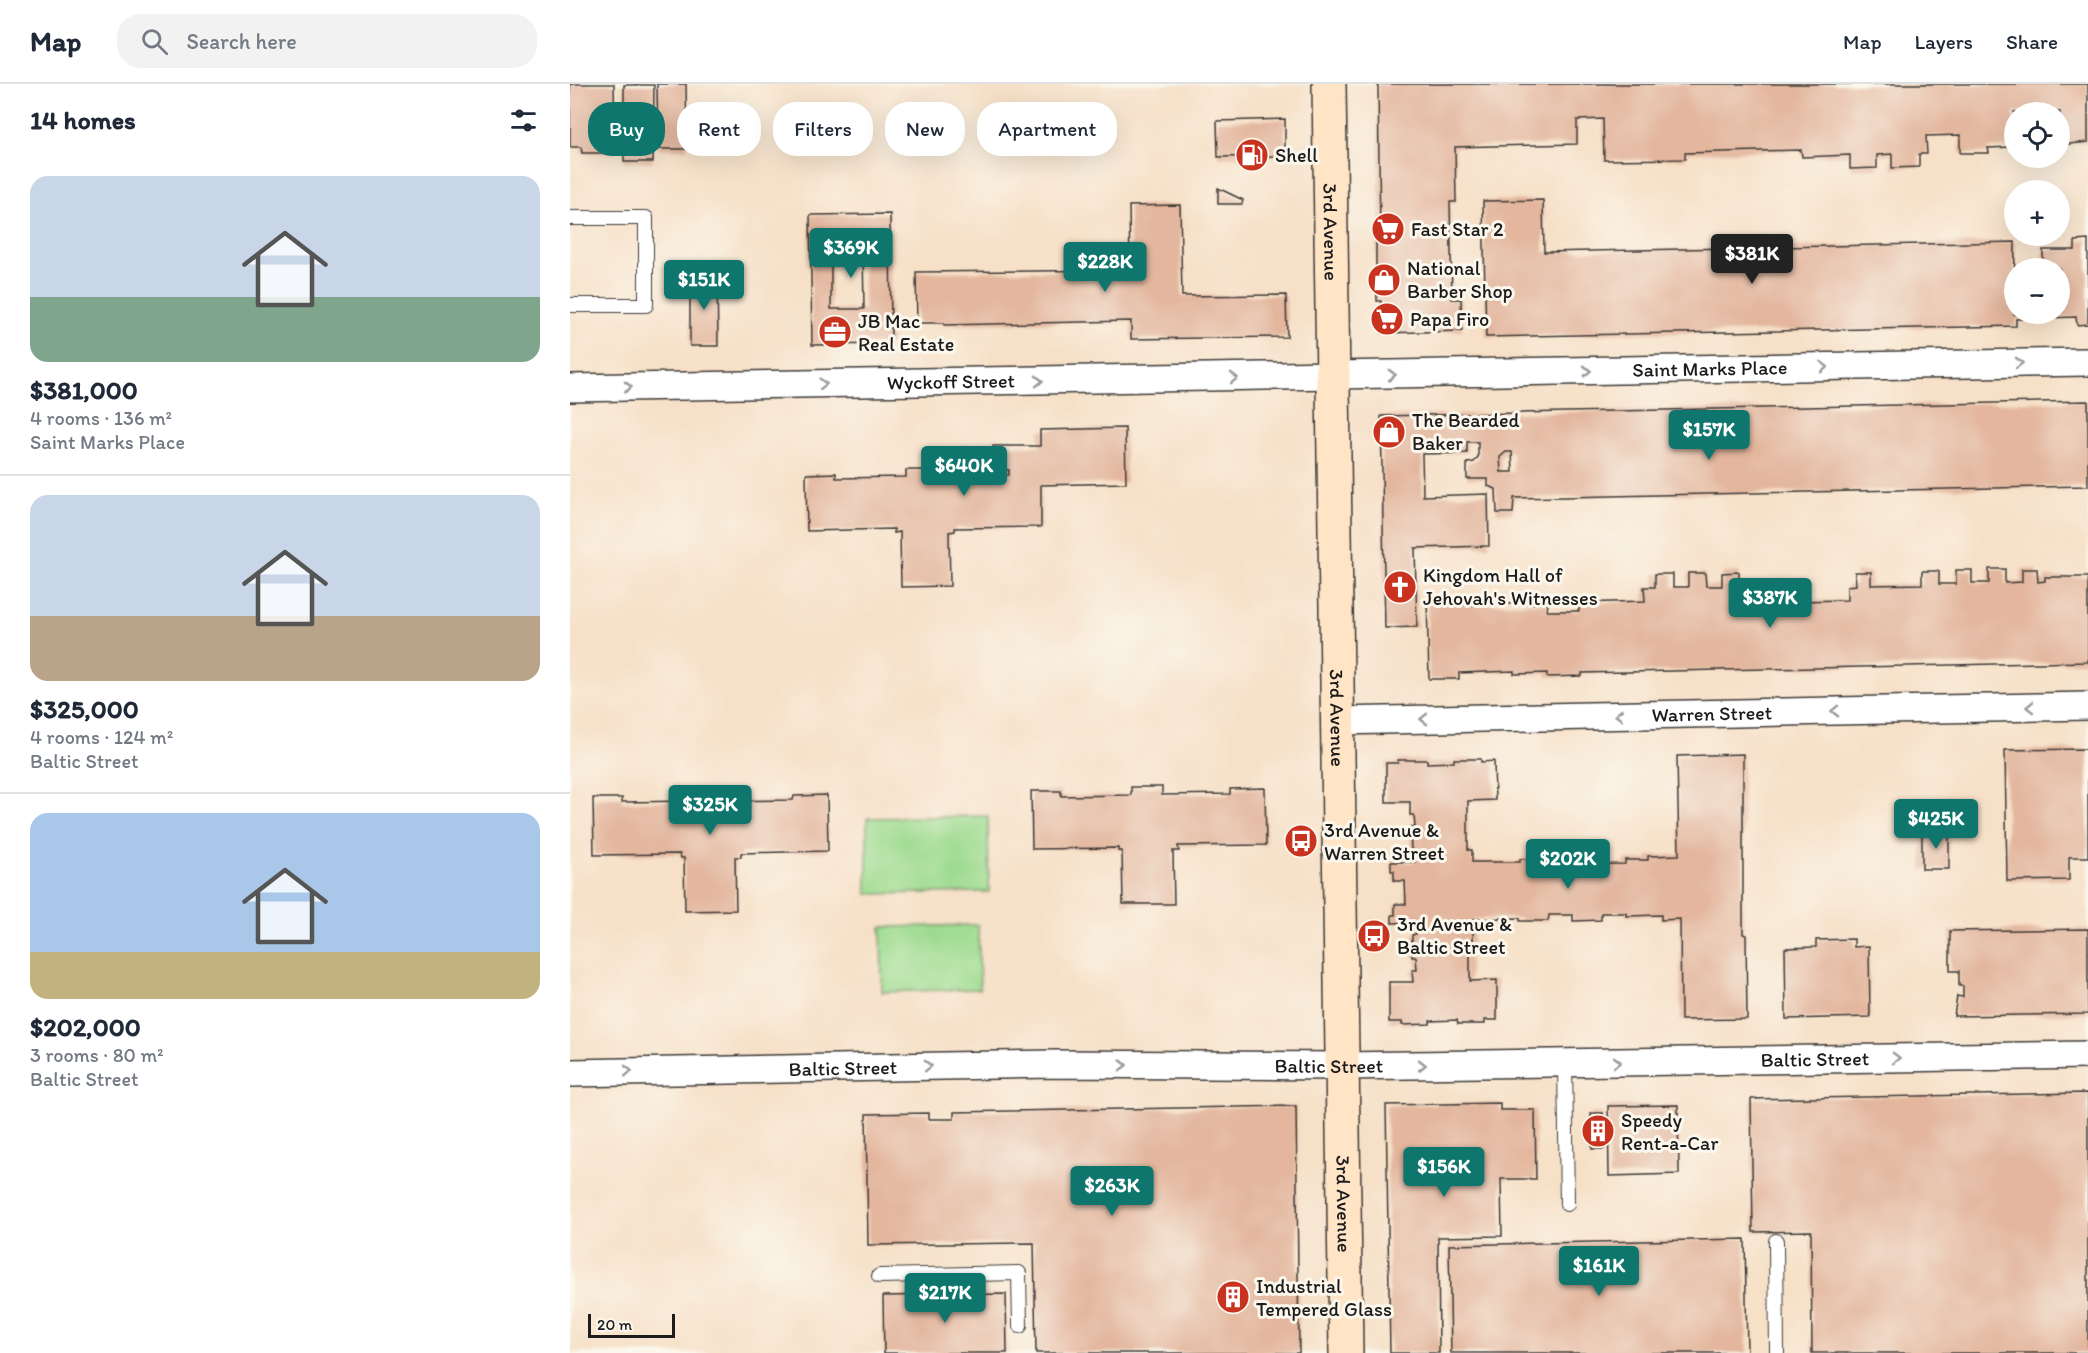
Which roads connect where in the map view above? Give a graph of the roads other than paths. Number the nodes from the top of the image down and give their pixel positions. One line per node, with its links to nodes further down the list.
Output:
1 (1329, 84): 5 (main road, 3rd Avenue)
2 (570, 218): 3 (lane)
3 (570, 305)
4 (2088, 362): 5 (street, Saint Marks Place, one-way to 4)
5 (1333, 376): 6 (street, Wyckoff Street, one-way to 5); 8 (main road, 3rd Avenue)
6 (570, 388)
7 (2088, 706): 8 (street, Warren Street, one-way to 8)
8 (1337, 721): 11 (main road, 3rd Avenue)
9 (2088, 1055): 10 (street, Baltic Street, one-way to 9)
10 (1565, 1063): 11 (street, Baltic Street, one-way to 10); 13 (lane)
11 (1342, 1066): 12 (street, Baltic Street, one-way to 11); 17 (main road, 3rd Avenue)
12 (570, 1073)
13 (1567, 1204)
14 (1776, 1241): 18 (lane)
15 (879, 1276): 16 (lane)
16 (1020, 1326)
17 (1346, 1353)
18 (1777, 1353)

